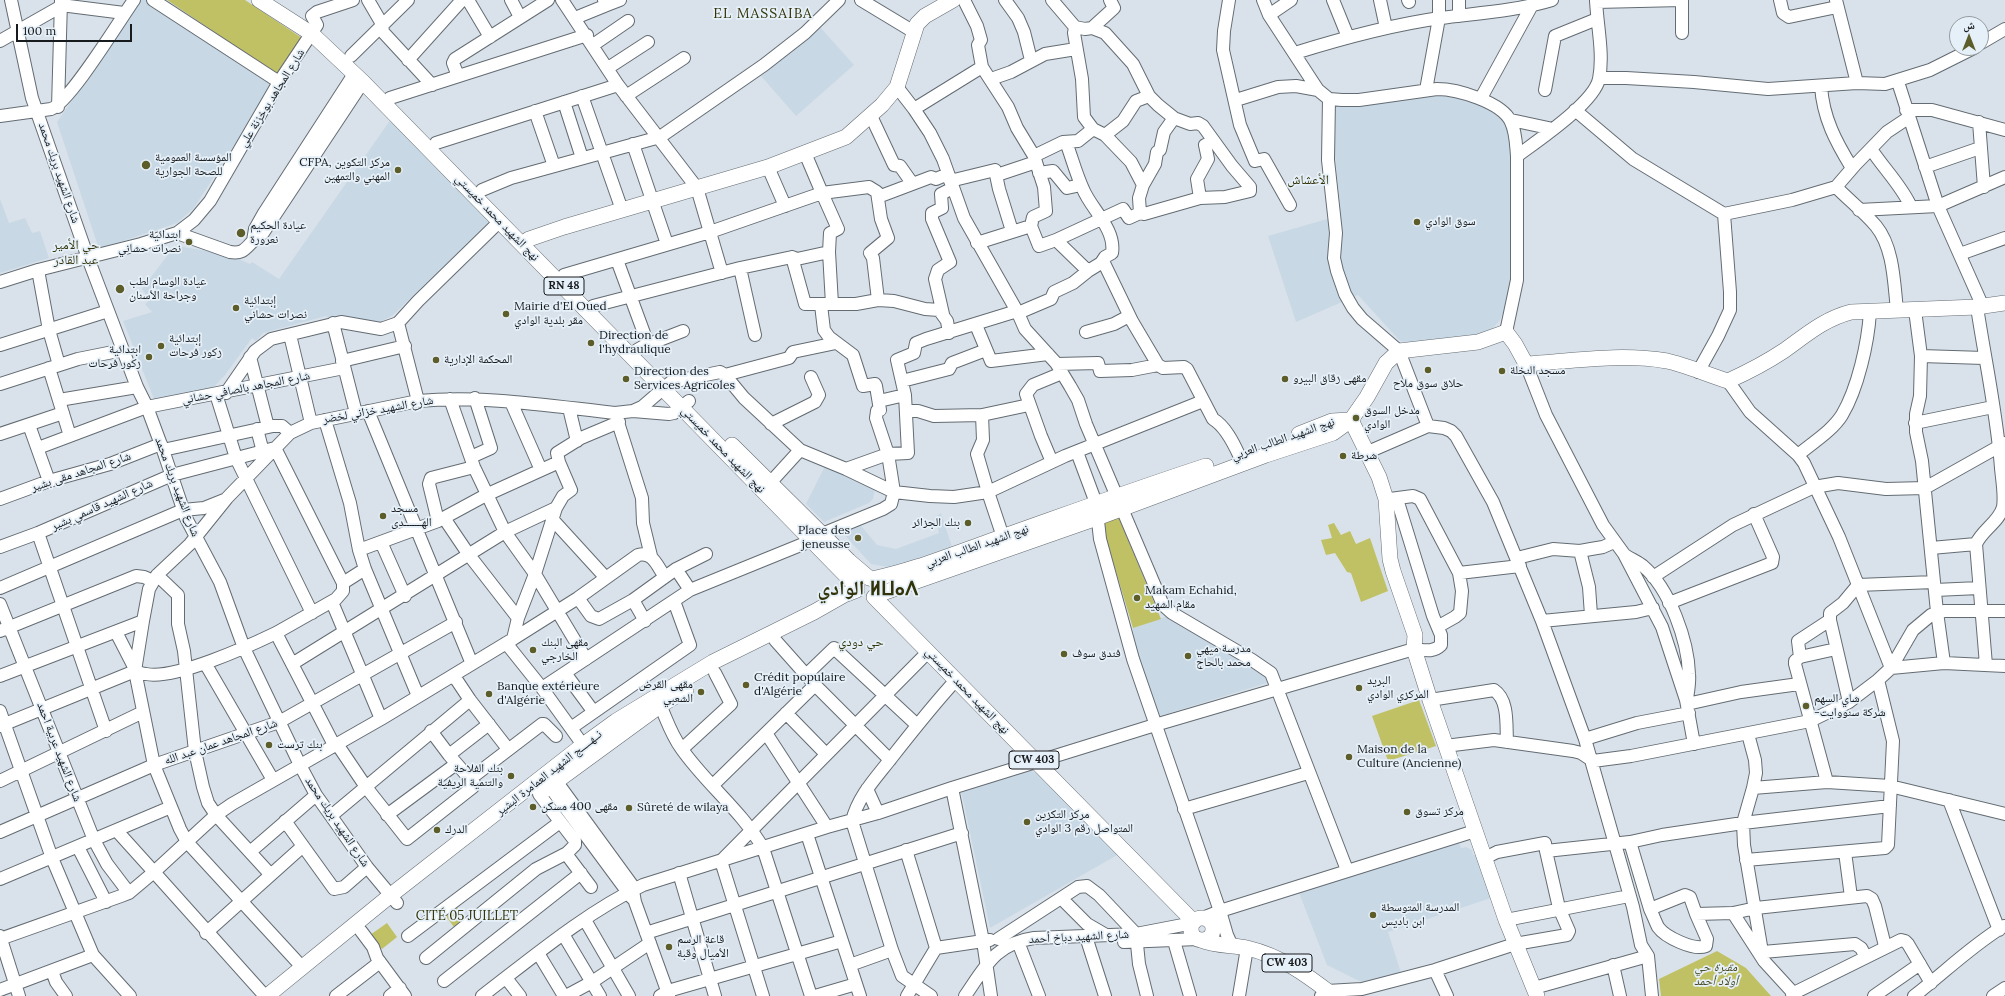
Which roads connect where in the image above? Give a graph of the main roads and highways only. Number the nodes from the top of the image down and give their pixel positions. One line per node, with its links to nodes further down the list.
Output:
1 (259, 0): 4 (main road, نهج الشهيد محمد خميستي / RN 48)
2 (276, 0): 4 (main road, نهج الشهيد محمد خميستي / RN 48)
3 (953, 0): 5 (main road)
4 (315, 30): 5 (main road, نهج الشهيد محمد خميستي / RN 48); 5 (main road, نهج الشهيد محمد خميستي / RN 48)
5 (526, 242): 7 (main road, نهج الشهيد محمد خميستي / RN 48); 7 (main road, نهج الشهيد محمد خميستي / RN 48)
6 (2005, 303): 9 (main road, نهج الشهيد الطالب العربي)
7 (667, 385): 8 (main road, نهج الشهيد محمد خميستي / RN 48)
8 (686, 404): 13 (main road, نهج الشهيد محمد خميستي / RN 48); 13 (main road, نهج الشهيد محمد خميستي / RN 48)
9 (1351, 420): 10 (main road, نهج الشهيد الطالب العربي); 21 (main road)
10 (1264, 450): 11 (main road, نهج الشهيد الطالب العربي); 11 (main road, نهج الشهيد الطالب العربي)
11 (1201, 472): 12 (main road, نهج الشهيد الطالب العربي)
12 (1096, 510): 14 (main road, نهج الشهيد الطالب العربي); 14 (main road, نهج الشهيد الطالب العربي)
13 (818, 537): 14 (main road, نهج الشهيد محمد خميستي / RN 48)
14 (867, 589): 15 (main road, نــهـــــج الشهيد العمامرة البشير); 15 (main road, نــهـــــج الشهيد العمامرة البشير); 17 (main road, نهج الشهيد محمد خميستي / CW 403)
15 (658, 701): 16 (main road, نــهـــــج الشهيد العمامرة البشير)
16 (394, 899): 23 (main road, نــهـــــج الشهيد العمامرة البشير); 24 (main road, نــهـــــج الشهيد العمامرة البشير)
17 (1196, 921): 18 (main road); 19 (main road)
18 (1213, 928): 19 (main road); 20 (main road, CW 403)
19 (1200, 940): 20 (main road, CW 403)
20 (1240, 947): 22 (main road, CW 403)
21 (1536, 992)
22 (1327, 994)
23 (266, 996)
24 (279, 996)

